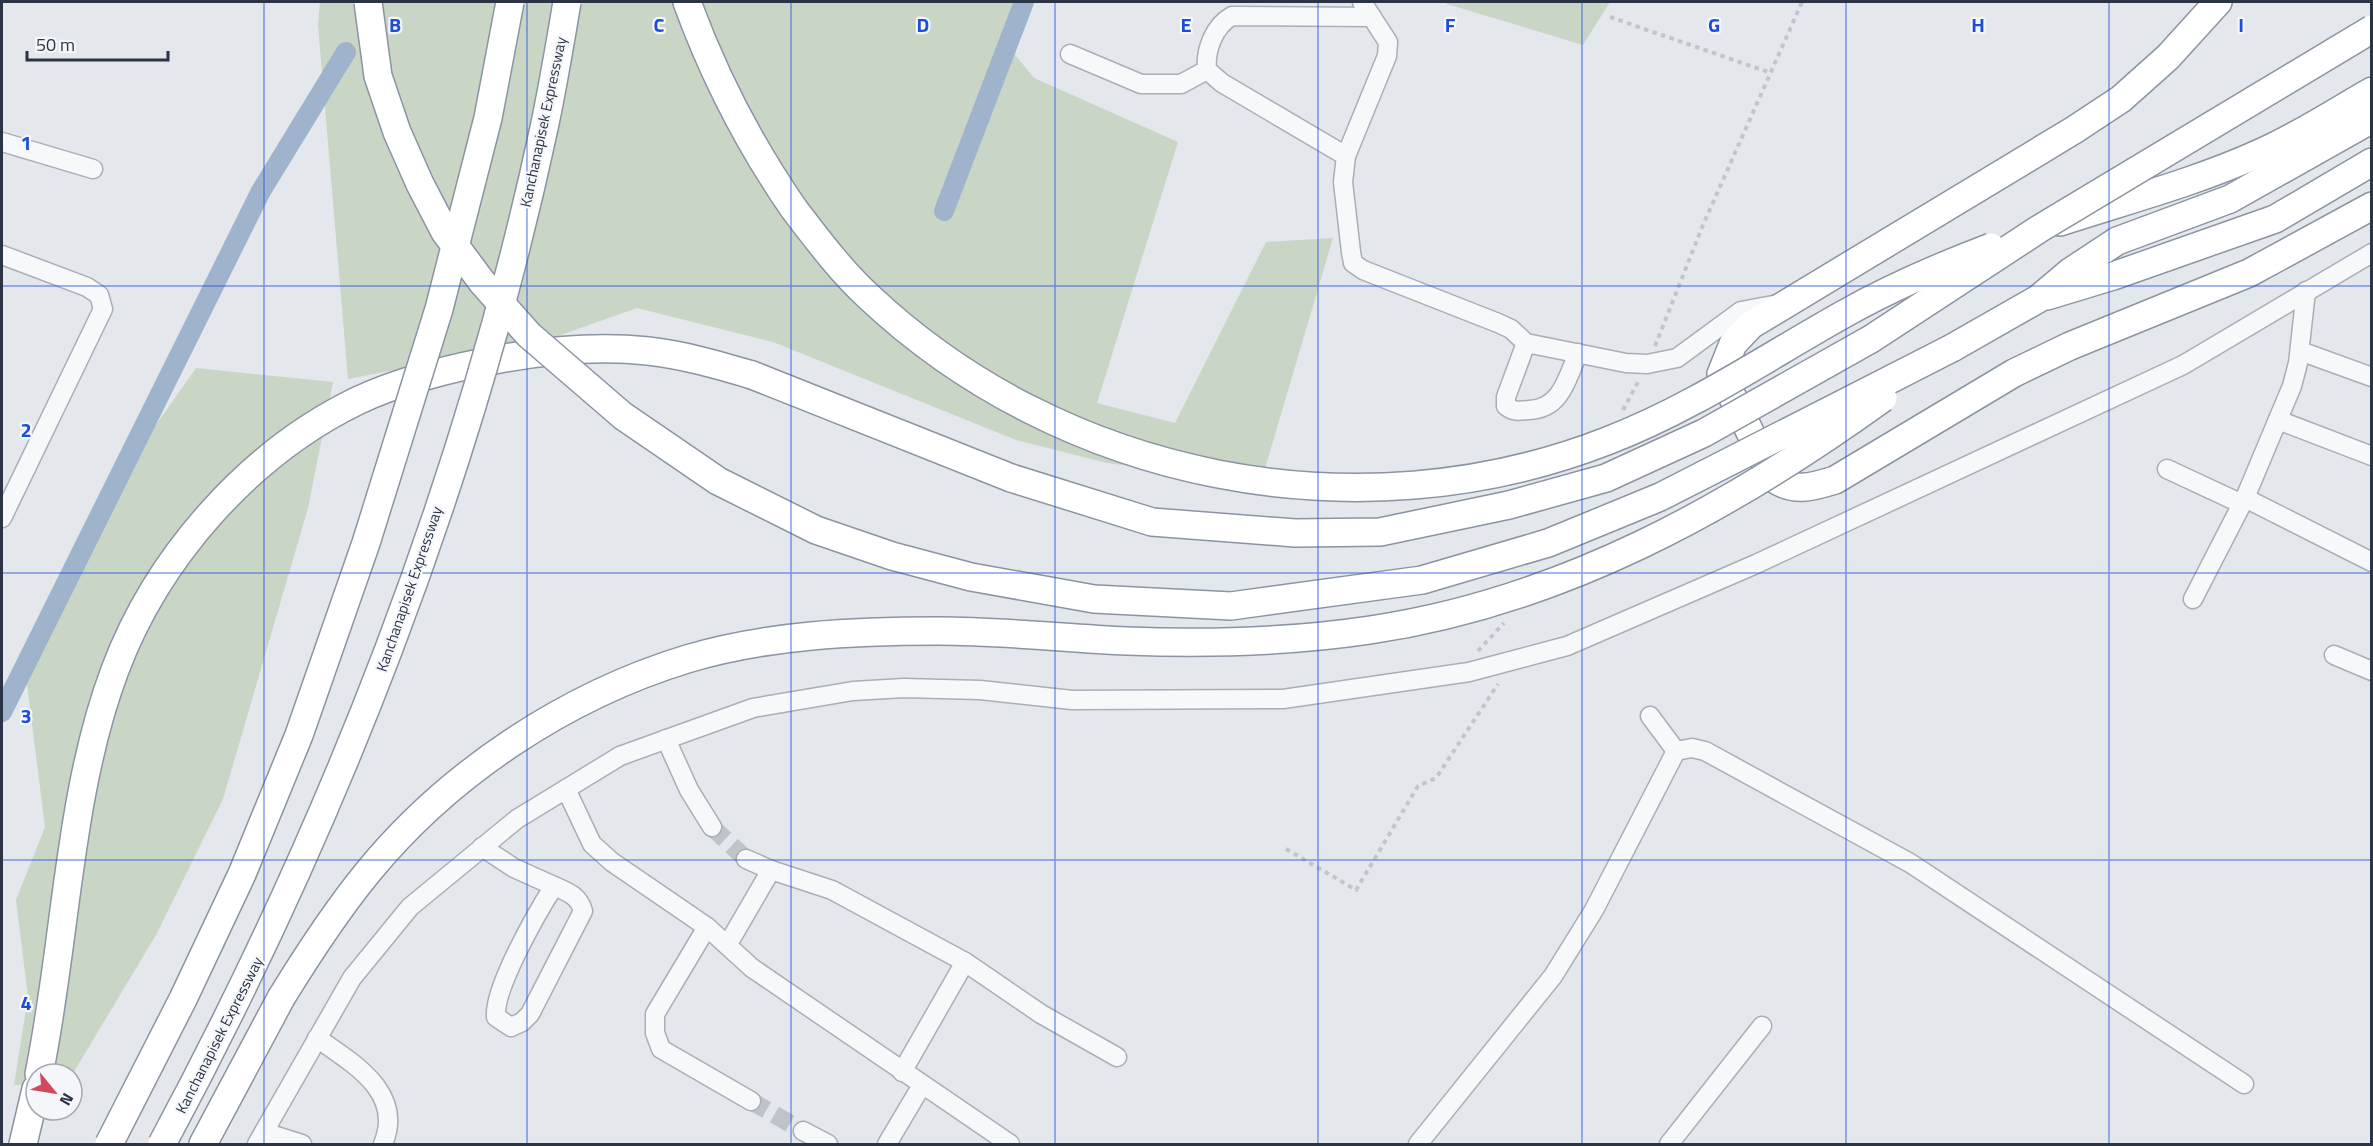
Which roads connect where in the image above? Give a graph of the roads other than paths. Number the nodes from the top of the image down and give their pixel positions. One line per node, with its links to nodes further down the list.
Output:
1 (368, 2): 24 (highway, bridge)
2 (510, 2): 62 (highway, bridge)
3 (567, 2): 63 (highway, Kanchanapisek Expressway, bridge)
4 (687, 2): 17 (highway, bridge)
5 (2218, 2): 22 (highway)
6 (1367, 9): 9 (street); 13 (street)
7 (2372, 29): 17 (highway, bridge)
8 (1070, 54): 9 (street)
9 (1208, 70): 13 (street)
10 (2372, 91): 17 (highway, bridge)
11 (2372, 119): 21 (highway)
12 (2, 142): 15 (street)
13 (1346, 156): 23 (street)
14 (2372, 162): 21 (highway)
15 (93, 168)
16 (2372, 206): 22 (highway)
17 (2039, 229): 52 (highway, bridge)
18 (2372, 254): 20 (street)
19 (2, 255): 32 (street)
20 (2306, 291): 25 (street); 38 (street)
21 (2038, 299): 24 (highway)
22 (1791, 301): 26 (street)
23 (1526, 343): 26 (street); 26 (street)
24 (1952, 348): 64 (highway, bridge)
25 (2300, 351): 27 (street); 28 (street)
26 (1578, 353)
27 (2372, 377)
28 (2278, 420): 29 (street); 31 (street)
29 (2372, 456)
30 (2167, 469): 31 (street)
31 (2243, 501): 33 (street); 34 (street)
32 (2, 518)
33 (2372, 562)
34 (2193, 599)
35 (2334, 655): 36 (street)
36 (2372, 671)
37 (1650, 716): 39 (street)
38 (666, 739): 40 (street); 41 (street)
39 (1676, 751): 54 (street); 60 (street)
40 (566, 789): 42 (street); 46 (street)
41 (712, 827)
42 (482, 847): 45 (street); 50 (street)
43 (746, 859): 44 (street)
44 (771, 870): 47 (street); 48 (street)
45 (554, 886): 45 (street)
46 (707, 927): 47 (street); 56 (street)
47 (728, 944): 53 (street)
48 (965, 962): 51 (street); 53 (street)
49 (1762, 1026): 70 (street)
50 (318, 1038): 59 (street); 66 (street)
51 (1118, 1057)
52 (41, 1062)
53 (902, 1072): 55 (street)
54 (2244, 1084)
55 (922, 1085): 68 (street); 69 (street)
56 (751, 1101)
57 (28, 1122): 61 (highway)
58 (803, 1131): 67 (street)
59 (261, 1138): 65 (street)
60 (1424, 1142)
61 (23, 1144)
62 (109, 1144)
63 (162, 1144)
64 (203, 1144)
65 (302, 1144)
66 (383, 1144)
67 (828, 1144)
68 (887, 1144)
69 (1010, 1144)
70 (1669, 1144)

